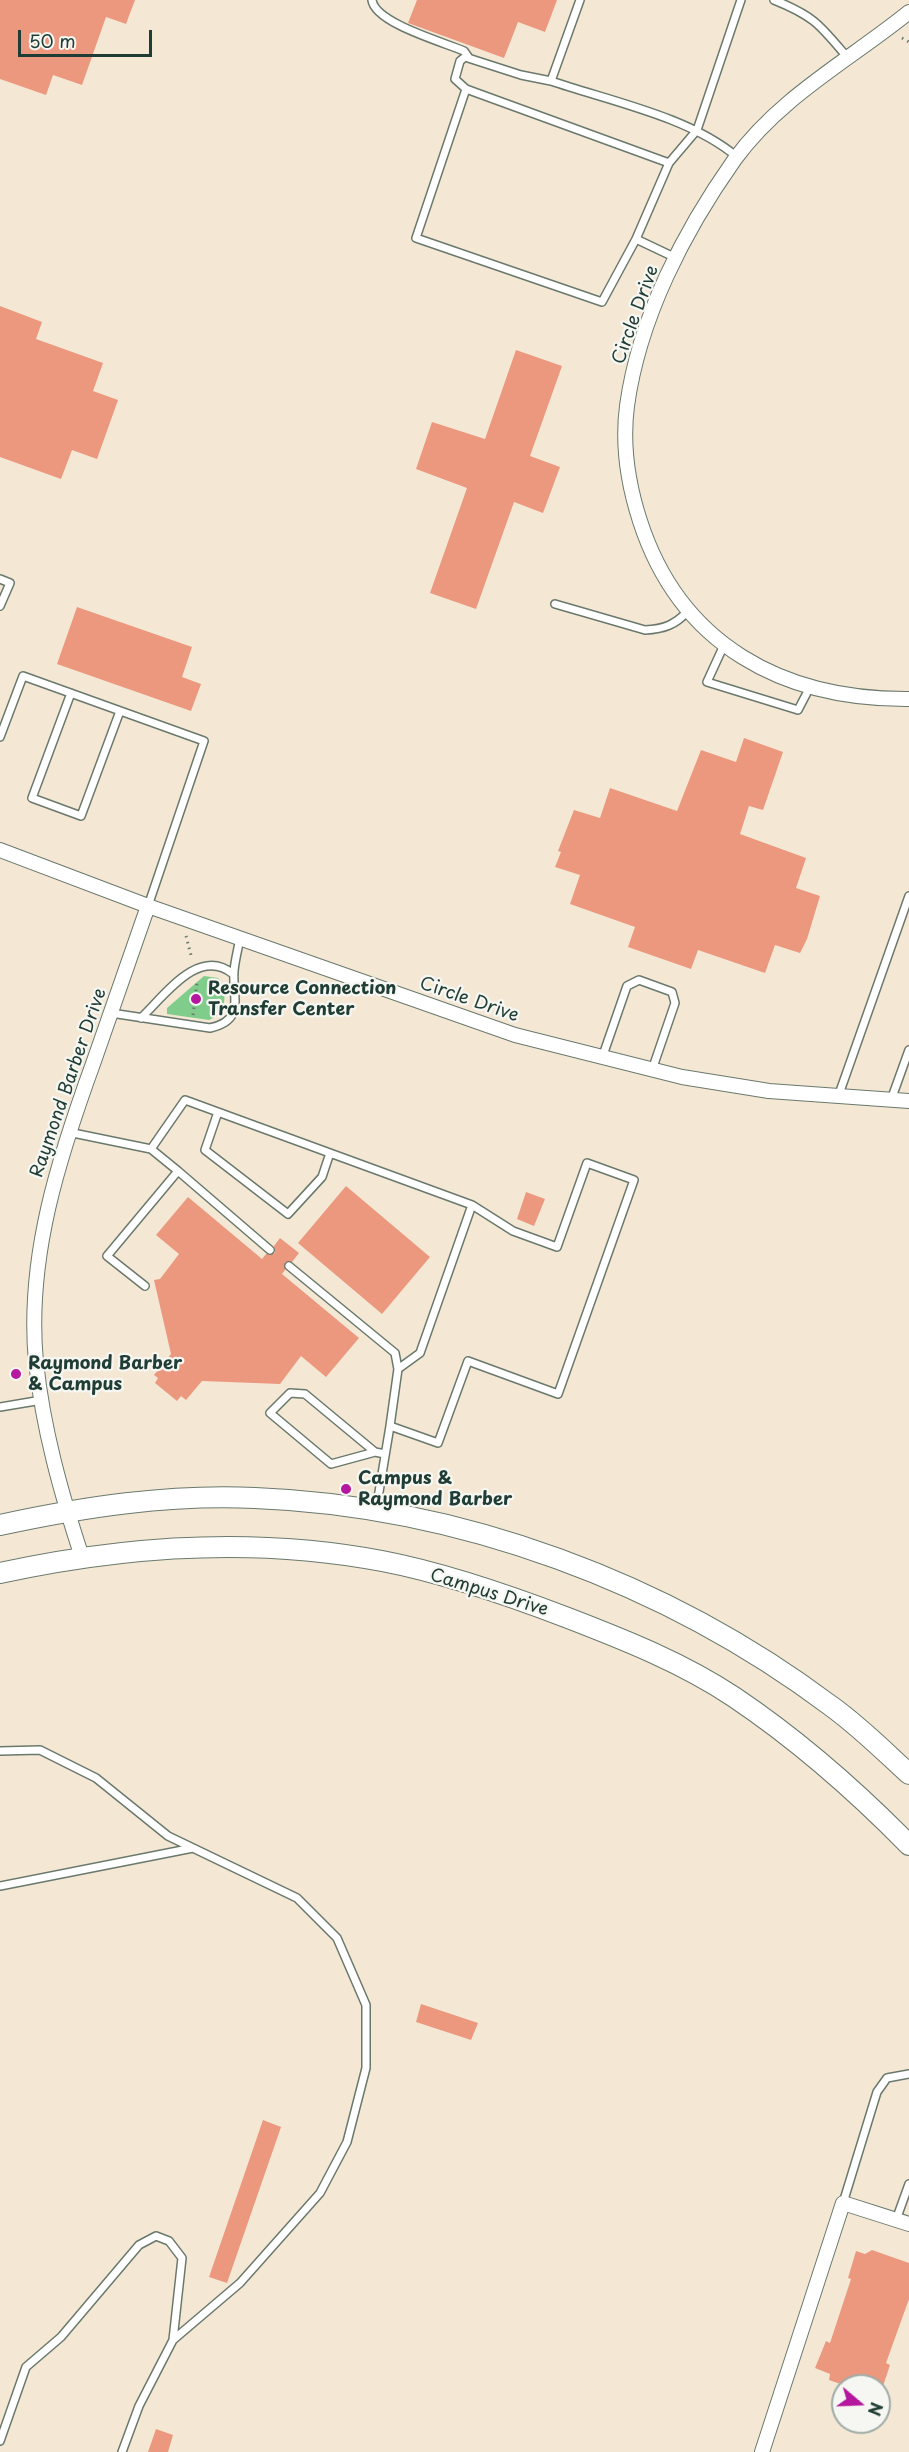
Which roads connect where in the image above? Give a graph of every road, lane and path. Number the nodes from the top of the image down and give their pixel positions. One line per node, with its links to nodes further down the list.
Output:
1 (372, 0): 7 (lane)
2 (580, 0): 8 (lane)
3 (741, 0): 10 (lane)
4 (774, 0): 6 (lane)
5 (909, 12): 6 (street, Circle Drive)
6 (847, 57): 11 (street, Circle Drive)
7 (469, 58): 8 (lane); 9 (lane)
8 (551, 81): 10 (lane)
9 (465, 89): 12 (lane); 13 (lane)
10 (697, 130): 11 (lane); 12 (lane)
11 (737, 157): 14 (street, Circle Drive)
12 (669, 163): 13 (lane)
13 (636, 239): 14 (lane)
14 (677, 258): 18 (street, Circle Drive)
15 (0, 579): 17 (lane)
16 (555, 604): 18 (lane)
17 (0, 606)
18 (688, 611): 19 (street, Circle Drive)
19 (724, 645): 20 (street, Circle Drive); 20 (lane)
20 (810, 687): 22 (street, Circle Drive)
21 (71, 693): 23 (lane); 23 (lane); 24 (lane)
22 (909, 699)
23 (120, 711): 27 (lane)
24 (0, 736)
25 (0, 850): 27 (street, Circle Drive)
26 (909, 896): 35 (lane)
27 (148, 906): 28 (street, Circle Drive); 30 (street, Raymond Barber Drive)
28 (240, 938): 29 (lane); 33 (street, Circle Drive)
29 (233, 974): 31 (lane); 31 (lane)
30 (111, 1013): 31 (lane); 39 (street, Raymond Barber Drive)
31 (141, 1018)
32 (909, 1050): 36 (lane)
33 (602, 1058): 34 (street, Circle Drive); 34 (lane)
34 (652, 1070): 35 (street, Circle Drive)
35 (838, 1097): 36 (street, Circle Drive)
36 (891, 1100): 37 (street, Circle Drive)
37 (909, 1101)
38 (218, 1112): 40 (lane); 41 (lane); 41 (lane)
39 (68, 1132): 40 (lane); 48 (street, Raymond Barber Drive)
40 (151, 1149): 42 (lane)
41 (330, 1153): 43 (lane)
42 (178, 1171): 44 (lane); 46 (lane)
43 (472, 1204): 47 (lane); 50 (lane)
44 (270, 1250)
45 (289, 1266): 47 (lane)
46 (145, 1286)
47 (398, 1369): 50 (lane)
48 (42, 1400): 49 (lane); 53 (street, Raymond Barber Drive)
49 (0, 1407)
50 (390, 1426): 52 (lane)
51 (375, 1452): 51 (lane); 52 (lane)
52 (385, 1454): 54 (lane)
53 (67, 1510): 54 (main road); 55 (main road); 56 (street, Raymond Barber Drive)
54 (376, 1512): 59 (main road)
55 (0, 1525)
56 (82, 1557): 57 (main road, Campus Drive); 60 (main road, Campus Drive)
57 (0, 1573)
58 (0, 1751): 61 (lane)
59 (909, 1774)
60 (909, 1845)
61 (193, 1848): 62 (lane); 67 (lane)
62 (0, 1886)
63 (909, 2074): 65 (lane)
64 (909, 2184): 66 (lane)
65 (843, 2204): 66 (street); 70 (street)
66 (903, 2222)
67 (173, 2340): 68 (lane); 69 (lane)
68 (0, 2441)
69 (122, 2452)
70 (762, 2452)

